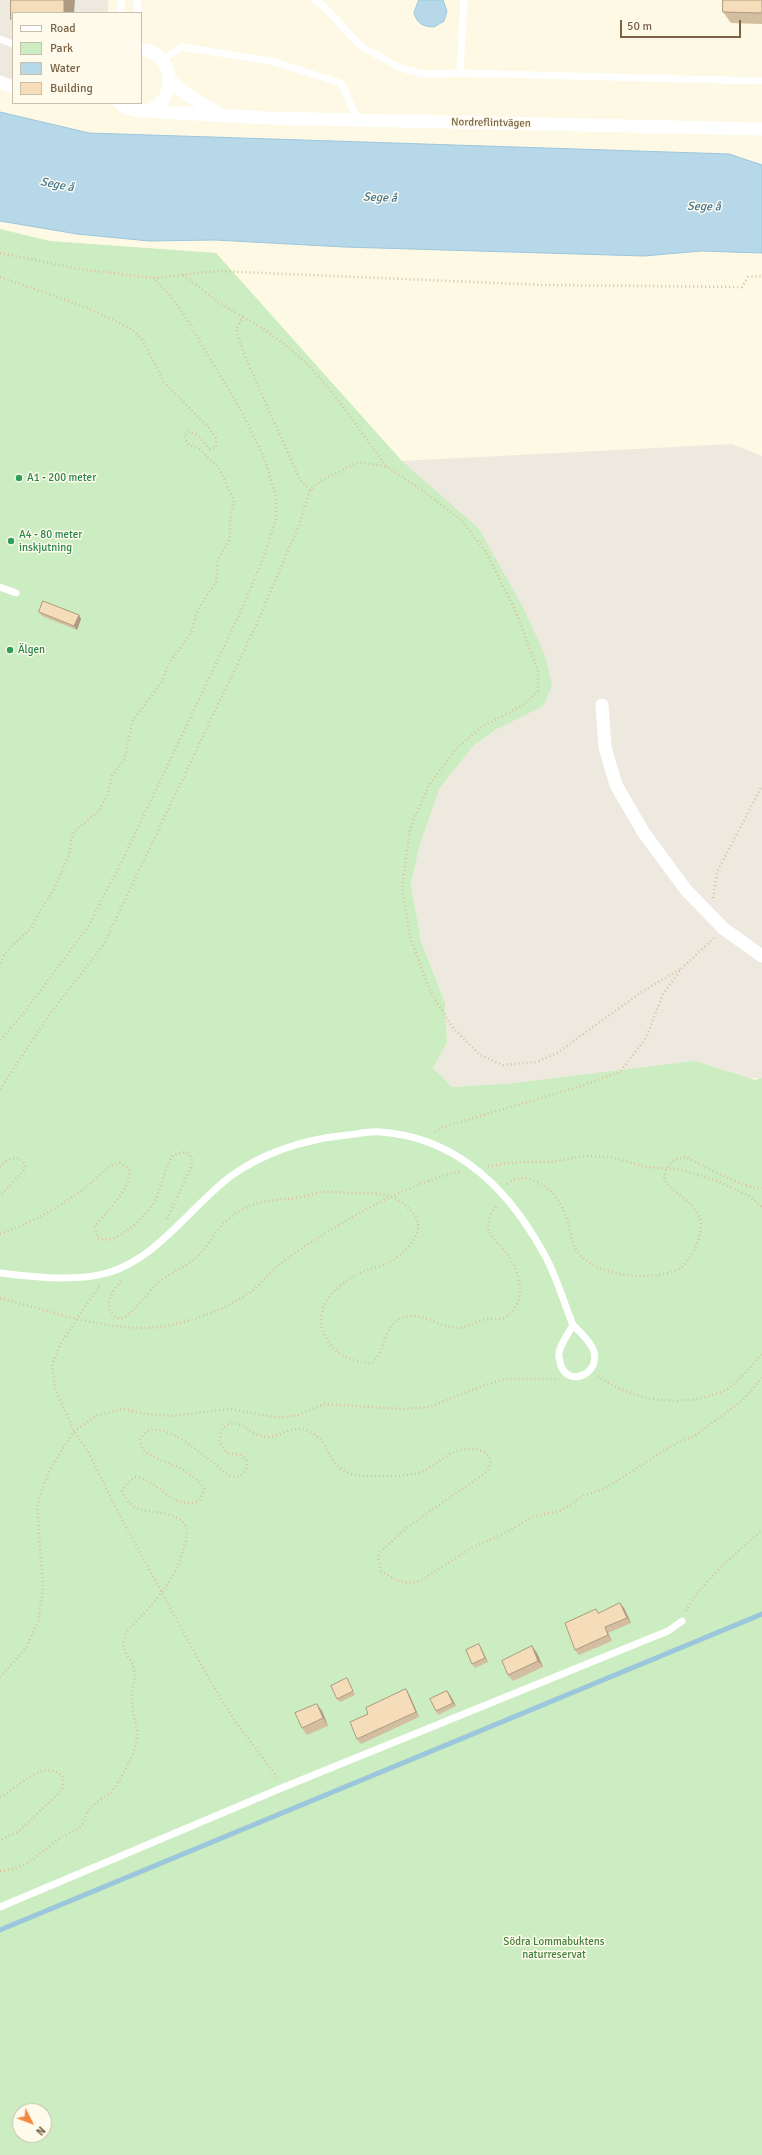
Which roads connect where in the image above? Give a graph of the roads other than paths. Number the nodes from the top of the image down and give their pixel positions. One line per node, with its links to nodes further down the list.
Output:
1 (121, 0): 5 (lane)
2 (137, 0): 6 (lane)
3 (315, 0): 11 (lane)
4 (464, 0): 11 (lane)
5 (121, 12)
6 (138, 12)
7 (0, 39): 8 (lane)
8 (12, 44)
9 (142, 48): 10 (street)
10 (166, 58): 12 (street); 19 (lane)
11 (460, 73): 13 (lane)
12 (170, 80): 17 (street); 18 (street)
13 (762, 81)
14 (0, 82): 15 (street)
15 (12, 87)
16 (119, 104): 17 (street, Nordreflintvägen)
17 (142, 111): 18 (street, Nordreflintvägen)
18 (220, 115): 19 (street, Nordreflintvägen)
19 (358, 120): 20 (street, Nordreflintvägen)
20 (762, 129)
21 (0, 588): 22 (lane)
22 (16, 593)
23 (602, 705): 24 (street)
24 (762, 956)
25 (0, 1273): 26 (lane)
26 (573, 1325): 26 (lane)
27 (682, 1621): 28 (lane)
28 (0, 1907)

